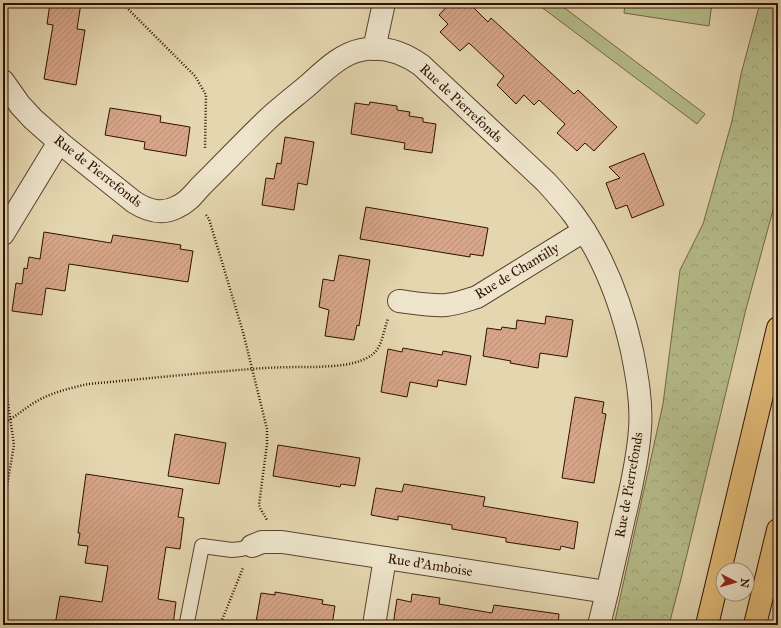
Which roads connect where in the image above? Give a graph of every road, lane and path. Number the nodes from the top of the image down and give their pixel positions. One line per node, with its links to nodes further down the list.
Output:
1 (122, 3): 6 (path)
2 (384, 3): 3 (street)
3 (374, 49): 7 (street, Rue de Pierrefonds); 8 (street, Rue de Pierrefonds)
4 (3, 81): 5 (street, Rue de Pierrefonds)
5 (59, 142): 7 (street, Rue de Pierrefonds); 9 (street)
6 (206, 150)
7 (201, 186): 13 (path)
8 (585, 231): 10 (street, Rue de Chantilly); 21 (street, Rue de Pierrefonds)
9 (3, 234)
10 (399, 301): 13 (path)
11 (3, 322): 14 (path)
12 (778, 328): 26 (highway)
13 (253, 369): 14 (path); 18 (path)
14 (10, 420): 15 (path); 16 (path)
15 (3, 424)
16 (3, 510)
17 (778, 530): 27 (highway)
18 (282, 542): 19 (street, Rue d'Amboise); 20 (street, Rue d'Amboise)
19 (252, 546): 22 (lane); 23 (path)
20 (385, 558): 21 (street, Rue d'Amboise); 24 (street)
21 (607, 592): 25 (street, Rue de Pierrefonds)
22 (187, 622)
23 (220, 625)
24 (374, 625)
25 (599, 625)
26 (707, 625)
27 (755, 625)

